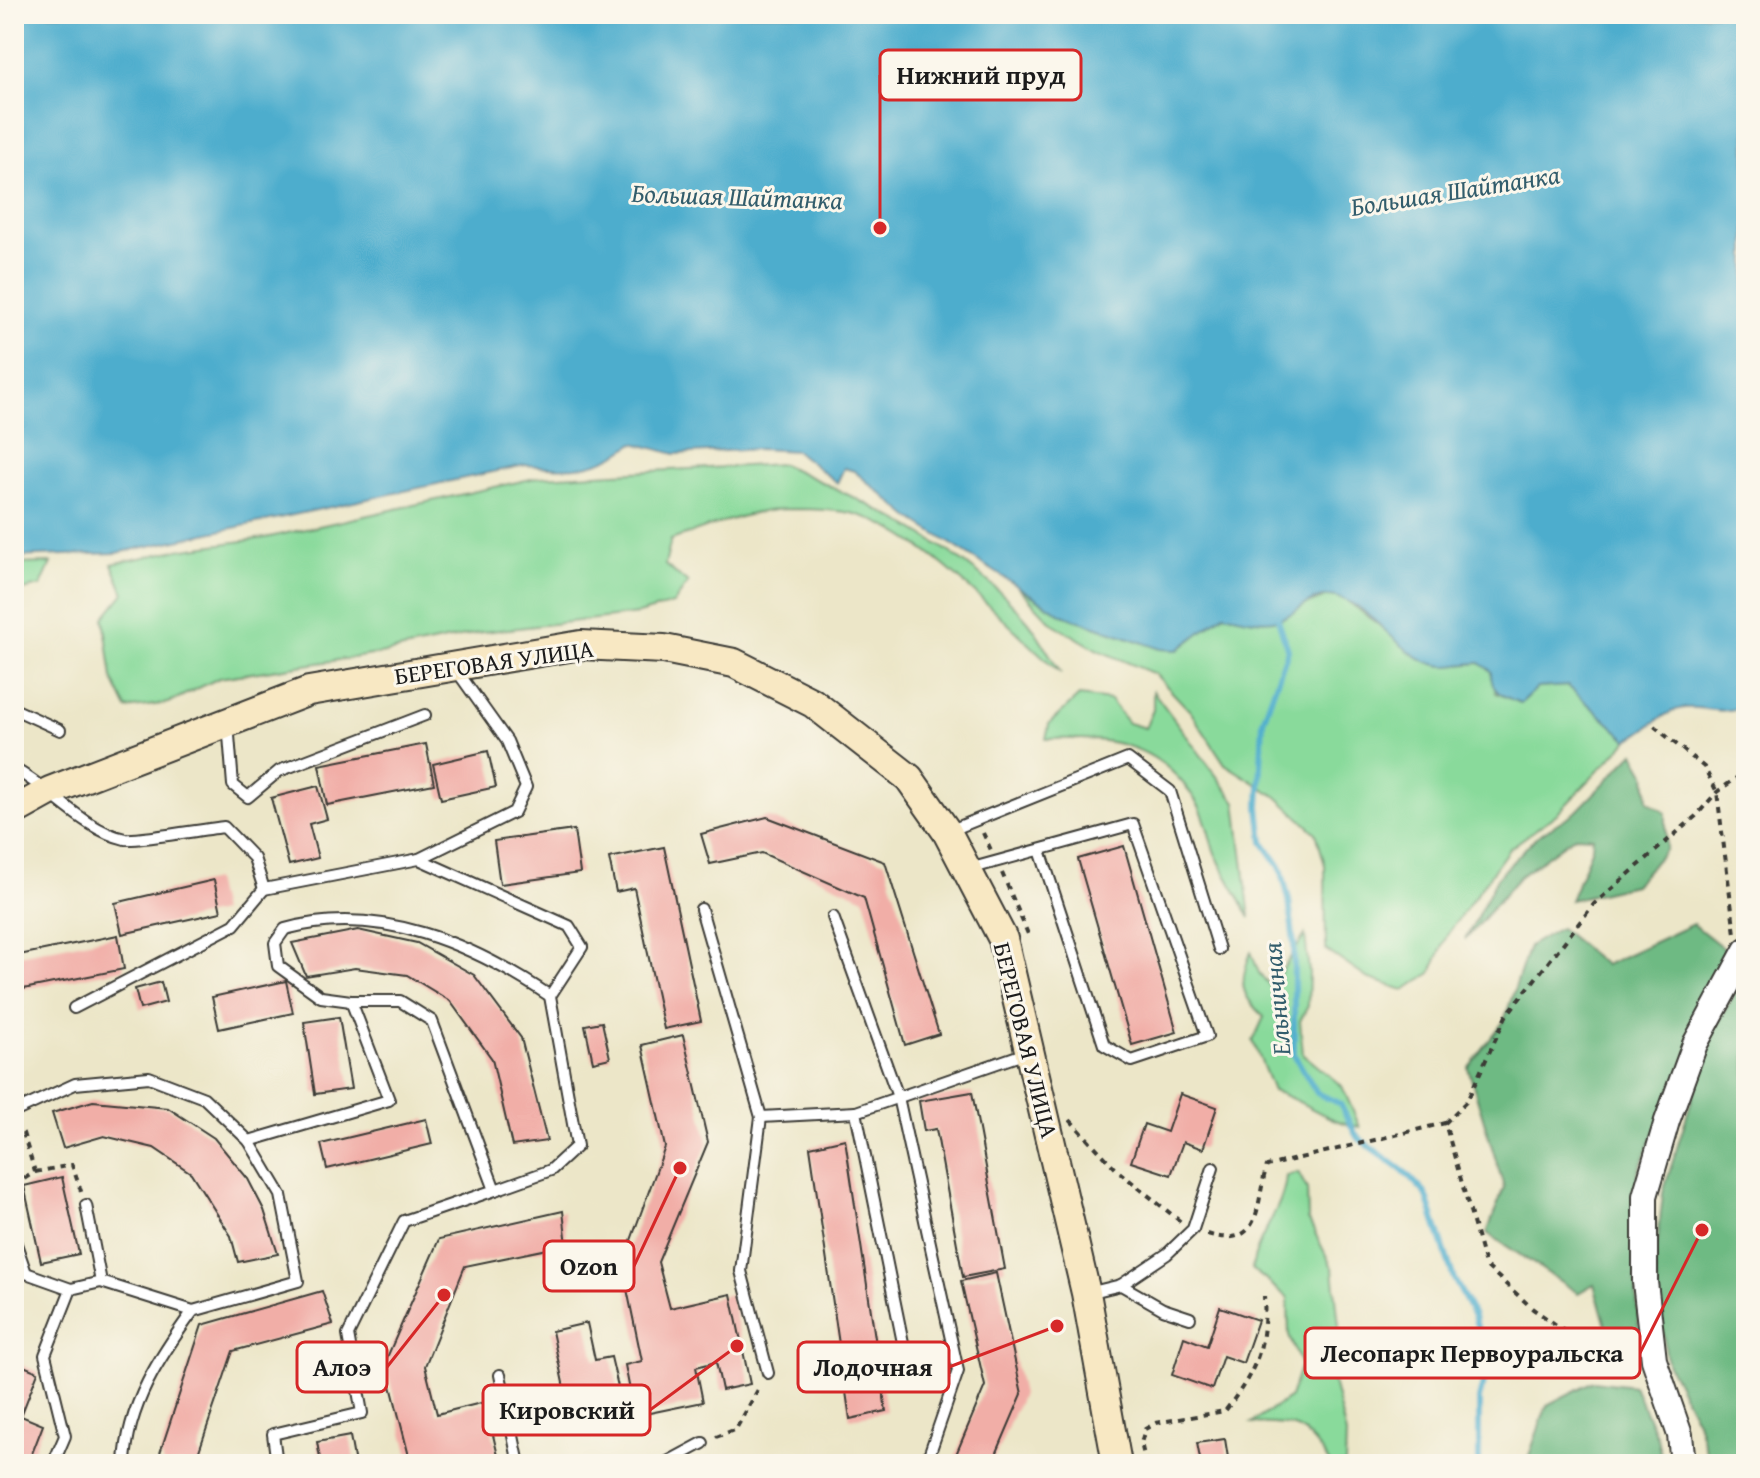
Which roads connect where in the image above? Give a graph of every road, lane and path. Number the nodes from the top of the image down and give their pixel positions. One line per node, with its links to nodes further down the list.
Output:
1 (453, 665): 4 (main road, БЕРЕГОВАЯ УЛИЦА); 12 (main road, БЕРЕГОВАЯ УЛИЦА); 14 (lane)
2 (14, 709): 6 (lane)
3 (425, 715): 4 (lane)
4 (228, 721): 9 (main road, БЕРЕГОВАЯ УЛИЦА)
5 (1654, 726): 10 (path)
6 (60, 730)
7 (14, 769): 9 (lane)
8 (1746, 771): 10 (path)
9 (50, 791): 11 (main road, БЕРЕГОВАЯ УЛИЦА); 16 (lane)
10 (1717, 792): 19 (path); 30 (path)
11 (14, 811)
12 (947, 832): 15 (main road, БЕРЕГОВАЯ УЛИЦА); 20 (lane)
13 (1040, 850): 13 (lane); 15 (lane)
14 (419, 859): 16 (lane); 21 (lane)
15 (967, 870): 24 (main road, БЕРЕГОВАЯ УЛИЦА)
16 (264, 889): 23 (lane)
17 (701, 909): 28 (lane)
18 (833, 917): 25 (lane)
19 (1741, 944): 49 (street)
20 (1219, 949)
21 (550, 996): 22 (lane); 36 (lane)
22 (351, 1001): 32 (lane); 36 (lane)
23 (74, 1008)
24 (1030, 1052): 25 (lane); 45 (main road, БЕРЕГОВАЯ УЛИЦА)
25 (898, 1097): 27 (lane); 59 (lane)
26 (14, 1112): 32 (lane)
27 (856, 1112): 28 (lane); 52 (lane)
28 (761, 1117): 50 (lane)
29 (1070, 1120): 38 (path)
30 (1445, 1123): 38 (path); 49 (path)
31 (23, 1133): 34 (path)
32 (249, 1141): 47 (lane)
33 (1213, 1168): 38 (lane)
34 (35, 1172): 35 (path); 37 (path)
35 (14, 1185)
36 (495, 1190): 56 (lane)
37 (86, 1205): 42 (lane)
38 (1193, 1229): 43 (lane)
39 (14, 1238): 40 (lane)
40 (26, 1273): 41 (lane); 44 (lane)
41 (14, 1278)
42 (101, 1282): 44 (lane); 47 (lane)
43 (1121, 1285): 45 (lane); 48 (lane)
44 (71, 1289): 54 (lane)
45 (1086, 1293): 60 (main road, БЕРЕГОВАЯ УЛИЦА)
46 (1264, 1296): 61 (path)
47 (193, 1311): 55 (lane)
48 (1190, 1318)
49 (1654, 1360): 62 (street)
50 (768, 1373): 53 (path)
51 (500, 1375): 57 (lane)
52 (910, 1377)
53 (703, 1443): 58 (lane)
54 (53, 1464)
55 (125, 1464)
56 (277, 1464)
57 (519, 1464)
58 (664, 1464)
59 (926, 1464)
60 (1117, 1464)
61 (1146, 1464)
62 (1683, 1464)

